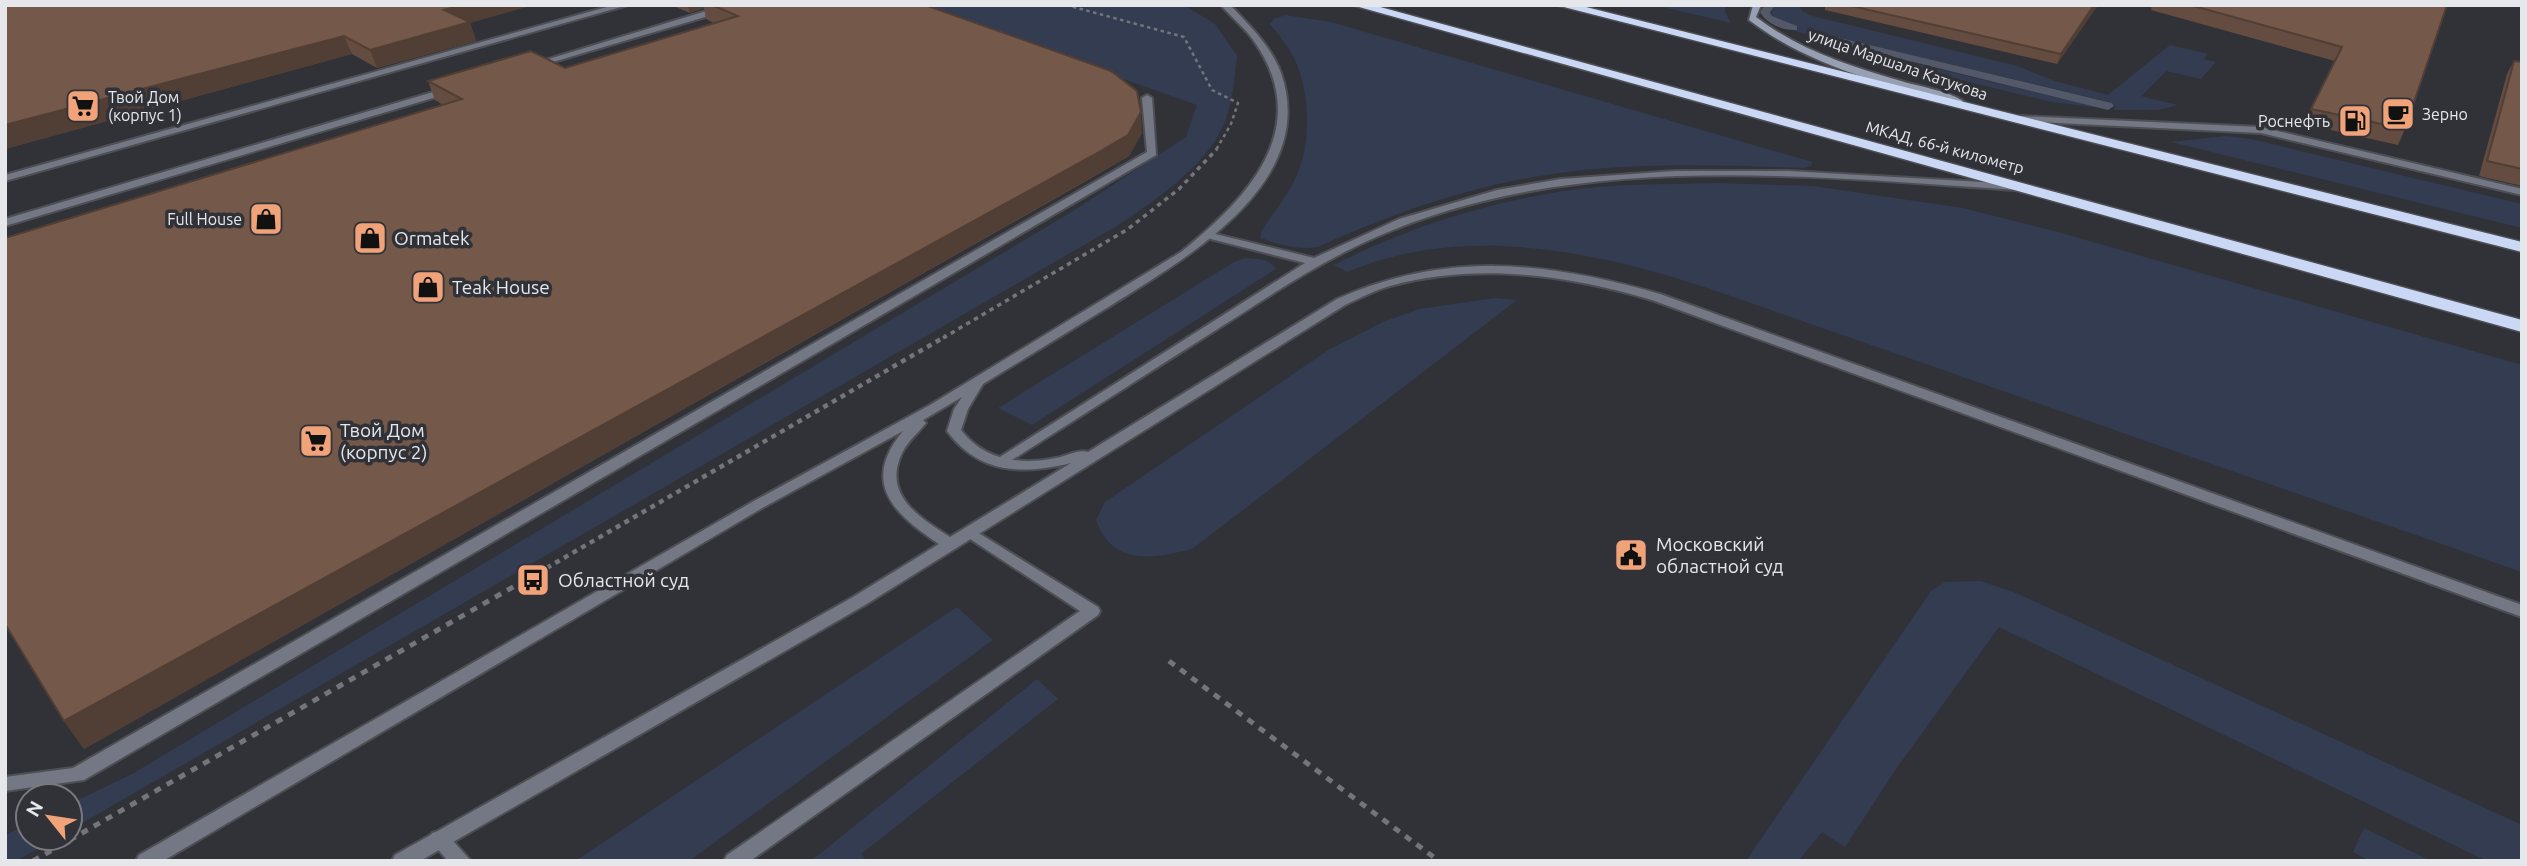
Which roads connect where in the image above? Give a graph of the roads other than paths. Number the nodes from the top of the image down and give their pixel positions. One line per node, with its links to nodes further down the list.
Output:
1 (624, 5): 11 (street)
2 (725, 5): 7 (street)
3 (1225, 5): 15 (street)
4 (1358, 5): 12 (highway, МКАД, 66-й километр)
5 (1562, 5): 10 (highway)
6 (1756, 5): 10 (main road, улица Маршала Катукова)
7 (522, 69)
8 (456, 88): 14 (street)
9 (1147, 98): 26 (street)
10 (2012, 119): 13 (street); 16 (highway)
11 (5, 178)
12 (2018, 187): 17 (street); 18 (highway, МКАД, 66-й километр)
13 (2522, 192)
14 (5, 223)
15 (1211, 236): 17 (street); 19 (street)
16 (2522, 247)
17 (1315, 262): 22 (street)
18 (2522, 328)
19 (980, 381): 20 (street); 22 (street)
20 (935, 408): 24 (street); 28 (street)
21 (1104, 449): 22 (street); 23 (street); 25 (street)
22 (999, 462)
23 (969, 532): 24 (street); 31 (street)
24 (949, 544): 27 (street)
25 (2522, 611)
26 (5, 784)
27 (439, 839): 29 (street); 30 (street)
28 (146, 861)
29 (402, 861)
30 (461, 861)
31 (734, 861)

